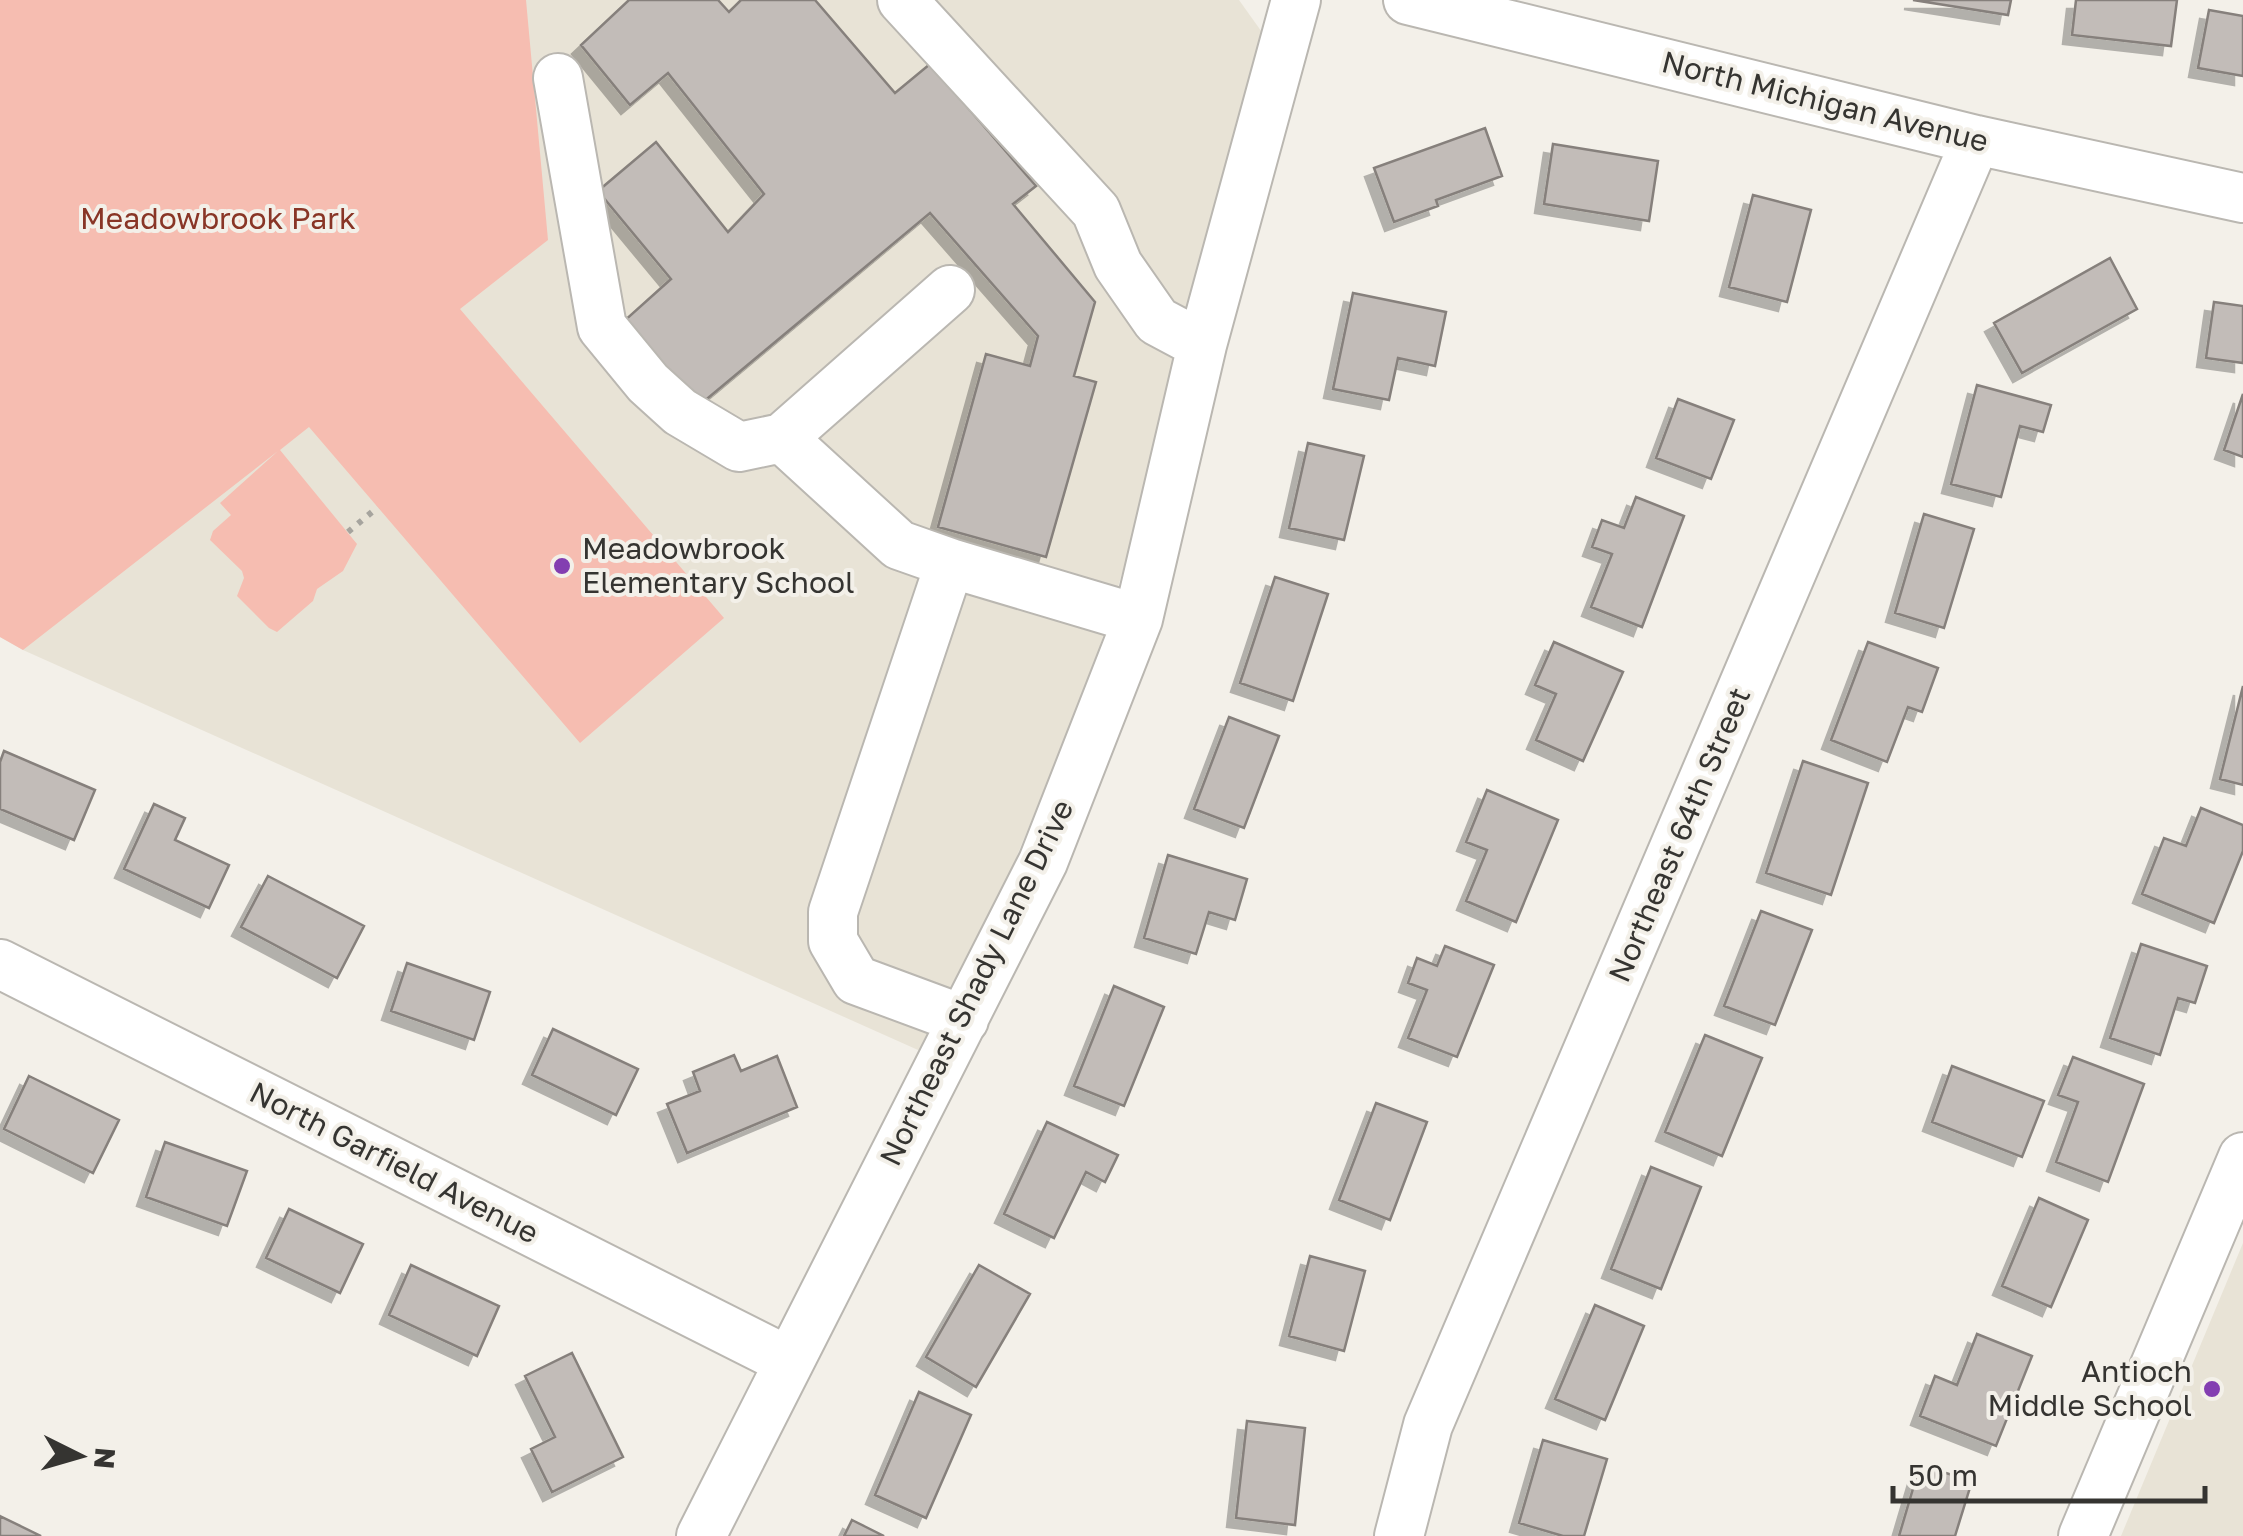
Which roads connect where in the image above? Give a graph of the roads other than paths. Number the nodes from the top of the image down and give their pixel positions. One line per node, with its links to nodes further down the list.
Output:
1 (902, 0): 8 (street)
2 (1296, 0): 8 (street, Northeast Shady Lane Drive)
3 (1408, 0): 5 (street, North Michigan Avenue)
4 (558, 78): 9 (street)
5 (1976, 140): 6 (street, North Michigan Avenue); 17 (street, Northeast 64th Street)
6 (2243, 198)
7 (950, 290): 9 (street)
8 (1202, 345): 11 (street, Northeast Shady Lane Drive)
9 (782, 438): 10 (street)
10 (950, 563): 11 (street); 13 (street)
11 (1138, 620): 13 (street, Northeast Shady Lane Drive)
12 (0, 964): 15 (street, North Garfield Avenue)
13 (964, 1020): 15 (street, Northeast Shady Lane Drive)
14 (2241, 1170): 18 (street)
15 (788, 1361): 16 (street, Northeast Shady Lane Drive)
16 (701, 1536)
17 (1399, 1536)
18 (2082, 1536)

